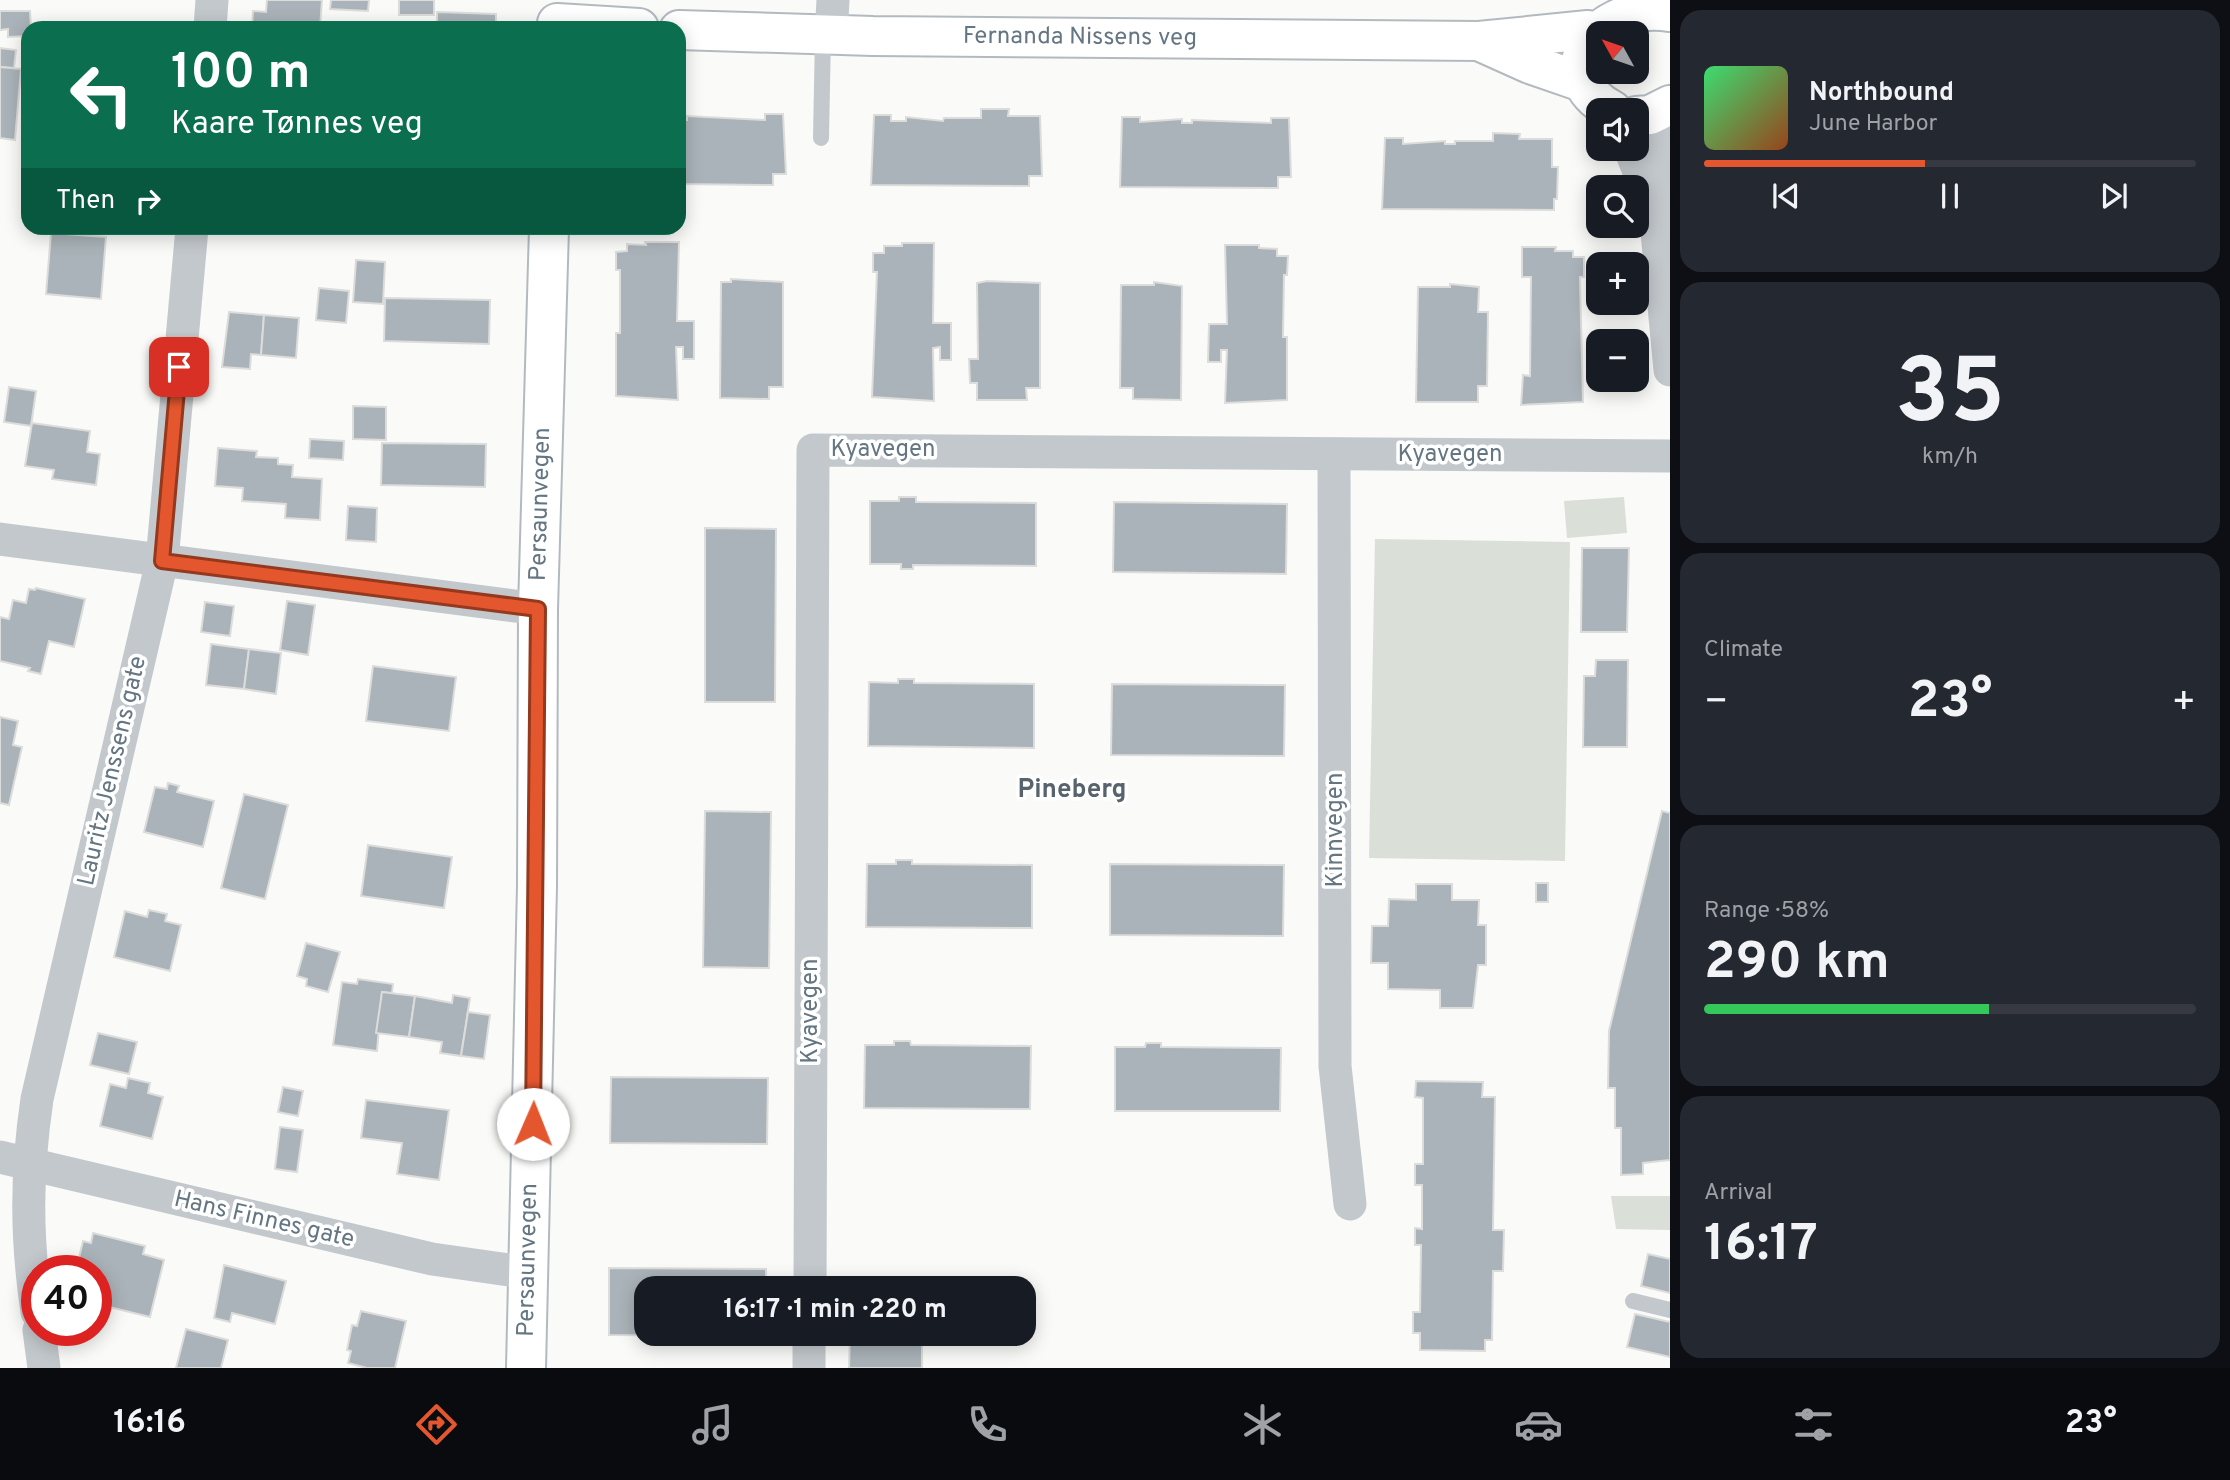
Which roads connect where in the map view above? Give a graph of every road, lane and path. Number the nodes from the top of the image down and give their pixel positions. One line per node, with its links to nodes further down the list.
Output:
1 (212, 0): 5 (street)
2 (1664, 6): 3 (street, Fernanda Nissens veg)
3 (1606, 12): 9 (street, Fernanda Nissens veg); 10 (street)
4 (557, 17): 6 (street)
5 (210, 21)
6 (587, 21)
7 (829, 24): 8 (street, Fernanda Nissens veg); 9 (street, Fernanda Nissens veg); 13 (lane)
8 (686, 30)
9 (1479, 41): 10 (street, Fernanda Nissens veg)
10 (1585, 83): 11 (street)
11 (1596, 98)
12 (1657, 111): 15 (street)
13 (821, 138)
14 (1636, 161): 15 (street)
15 (1659, 207): 18 (street)
16 (191, 235): 22 (street, Lauritz Jenssens gate)
17 (549, 235): 23 (street, Persaunvegen)
18 (1670, 370)
19 (1334, 454): 20 (street, Kyavegen); 25 (street, Kinnvegen); 28 (street, Kyavegen)
20 (1670, 456)
21 (0, 539): 22 (street)
22 (162, 561): 23 (street); 24 (street, Lauritz Jenssens gate)
23 (538, 609): 27 (street, Persaunvegen)
24 (14, 1160): 26 (street, Lauritz Jenssens gate); 27 (street, Hans Finnes gate)
25 (1350, 1204)
26 (31, 1255)
27 (530, 1273): 34 (street, Persaunvegen)
28 (810, 1276)
29 (1633, 1301): 30 (lane)
30 (1670, 1310)
31 (41, 1346): 33 (street)
32 (809, 1346): 35 (street)
33 (44, 1368)
34 (526, 1368)
35 (809, 1368)

